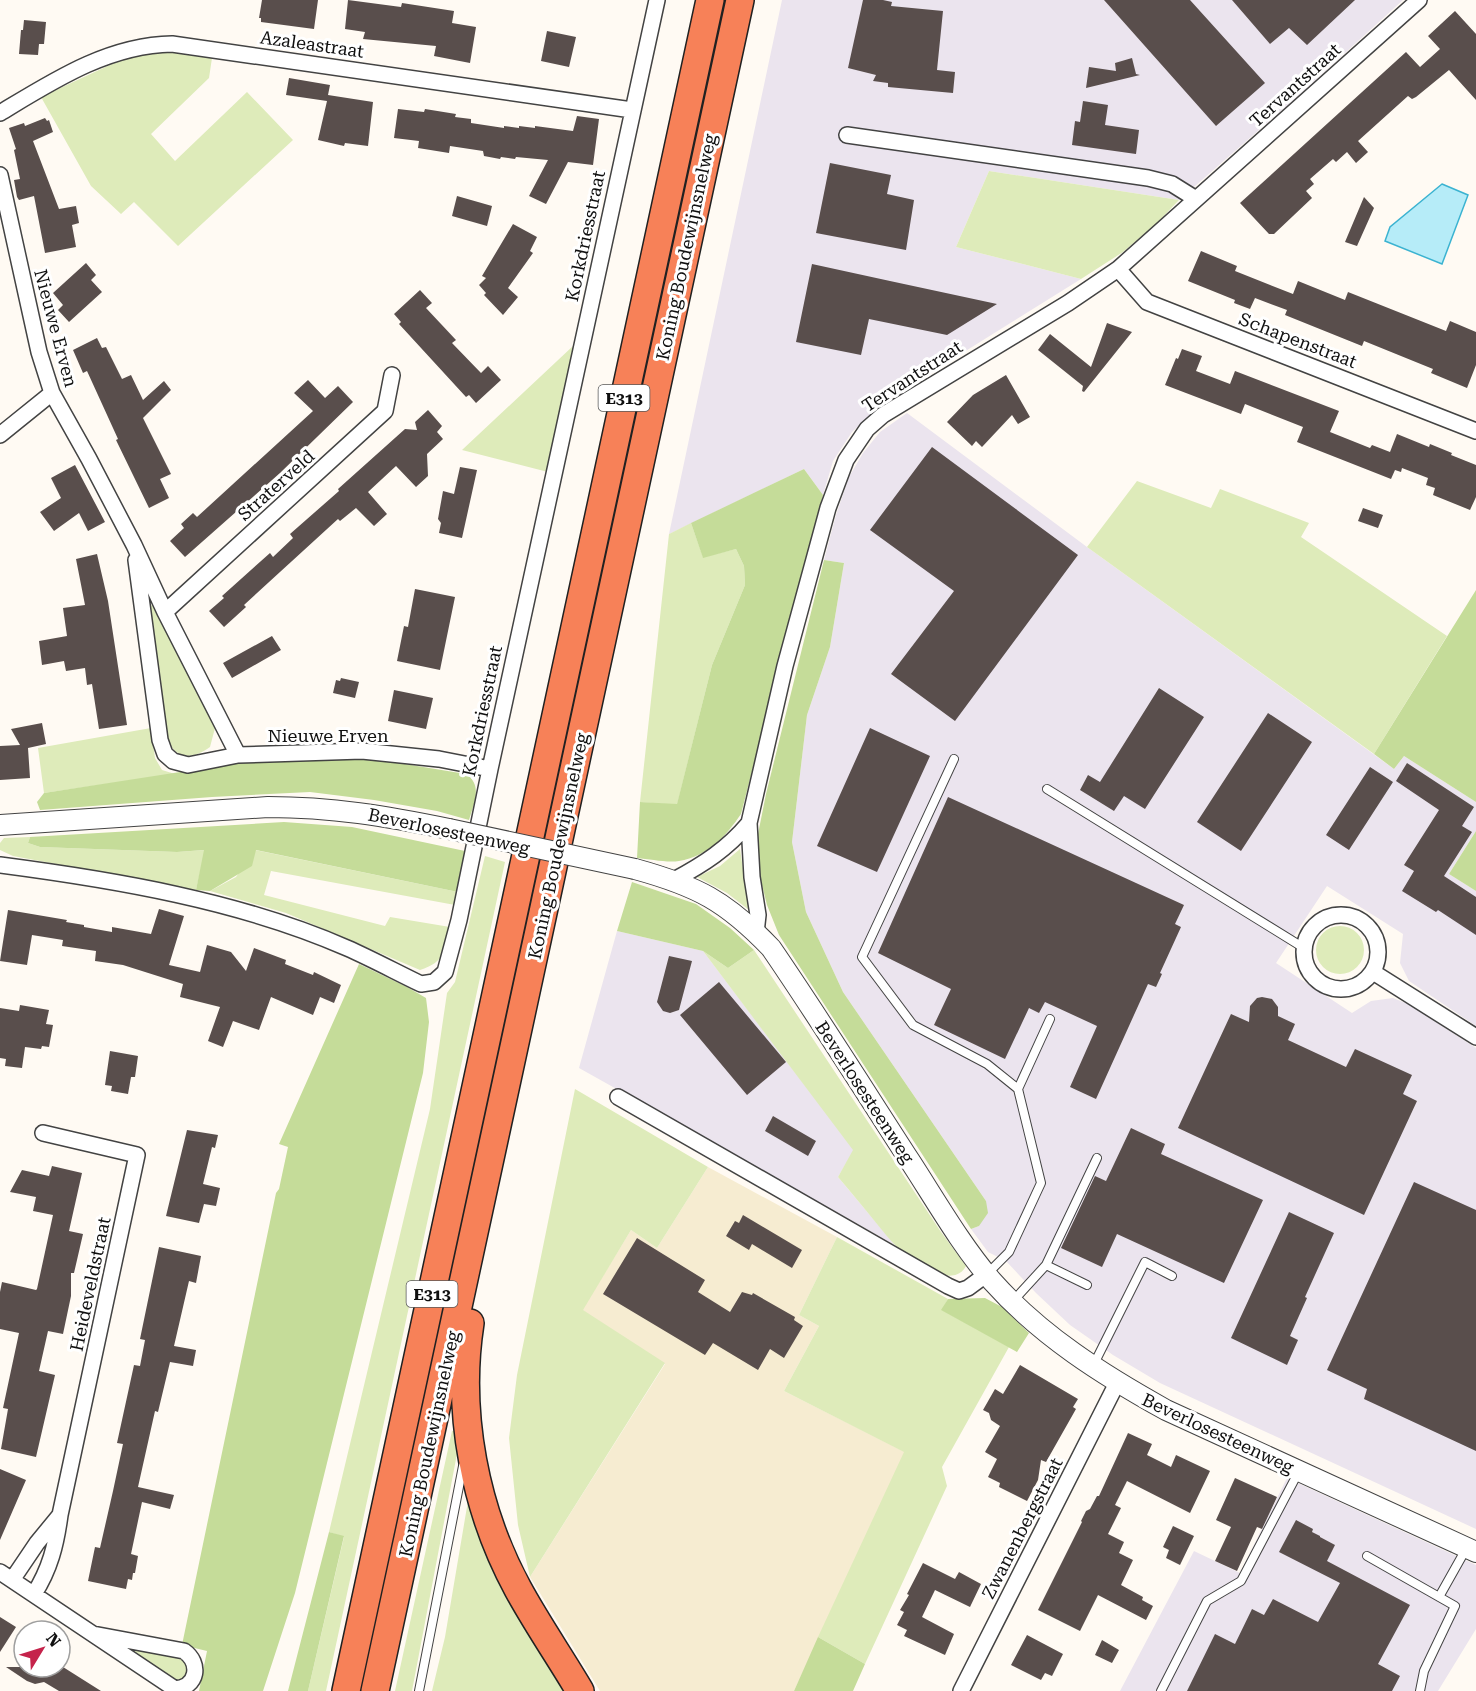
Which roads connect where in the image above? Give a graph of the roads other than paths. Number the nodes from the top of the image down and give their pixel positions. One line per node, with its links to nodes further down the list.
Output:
1 (657, 0): 5 (street, Korkdriesstraat)
2 (710, 0): 51 (highway, Koning Boudewijnsnelweg / E313)
3 (740, 0): 37 (highway, Koning Boudewijnsnelweg / E313)
4 (1419, 0): 9 (street, Tervantstraat)
5 (632, 110): 6 (street, Azaleastraat); 19 (street, Korkdriesstraat)
6 (0, 113)
7 (847, 135): 9 (street)
8 (0, 175): 12 (street, Nieuwe Erven)
9 (1196, 199): 10 (street, Tervantstraat)
10 (1118, 269): 13 (street, Schapenstraat); 21 (street, Tervantstraat)
11 (392, 375): 16 (street, Straterveld)
12 (52, 393): 14 (street); 15 (street, Nieuwe Erven)
13 (1476, 431)
14 (0, 435)
15 (134, 545): 16 (street, Nieuwe Erven); 17 (street, Nieuwe Erven)
16 (165, 612): 17 (street, Nieuwe Erven)
17 (238, 755): 19 (street, Nieuwe Erven)
18 (954, 759): 30 (lane)
19 (490, 769): 23 (street, Korkdriesstraat)
20 (1047, 789): 26 (lane)
21 (749, 823): 24 (street, Tervantstraat); 25 (street, Tervantstraat)
22 (0, 825): 24 (street, Beverlosesteenweg, bridge)
23 (0, 865)
24 (674, 880): 25 (street, Beverlosesteenweg)
25 (756, 933): 35 (street, Beverlosesteenweg)
26 (1304, 948): 27 (street); 27 (street)
27 (1373, 972): 29 (street)
28 (1050, 1018): 30 (lane)
29 (1476, 1037)
30 (1018, 1089): 35 (lane)
31 (618, 1097): 35 (street)
32 (43, 1133): 44 (street, Heideveldstraat)
33 (1097, 1158): 34 (lane)
34 (1046, 1265): 38 (lane); 39 (lane)
35 (987, 1274): 39 (street, Beverlosesteenweg)
36 (1172, 1276): 40 (lane)
37 (464, 1282): 42 (highway); 52 (highway, Koning Boudewijnsnelweg / E313)
38 (1087, 1285)
39 (1013, 1301): 40 (street, Beverlosesteenweg)
40 (1093, 1368): 41 (street, Beverlosesteenweg)
41 (1117, 1383): 43 (street, Beverlosesteenweg); 55 (street, Zwanenbergstraat)
42 (468, 1430): 53 (lane); 54 (highway)
43 (1299, 1471): 45 (street, Beverlosesteenweg); 56 (lane)
44 (60, 1515): 47 (street); 48 (street)
45 (1471, 1550): 49 (lane)
46 (1367, 1556): 49 (lane)
47 (6, 1576): 48 (street)
48 (34, 1594): 50 (street)
49 (1439, 1597): 57 (lane)
50 (93, 1634): 50 (street)
51 (346, 1691)
52 (375, 1691)
53 (419, 1691)
54 (580, 1691)
55 (961, 1691)
56 (1161, 1691)
57 (1420, 1691)

